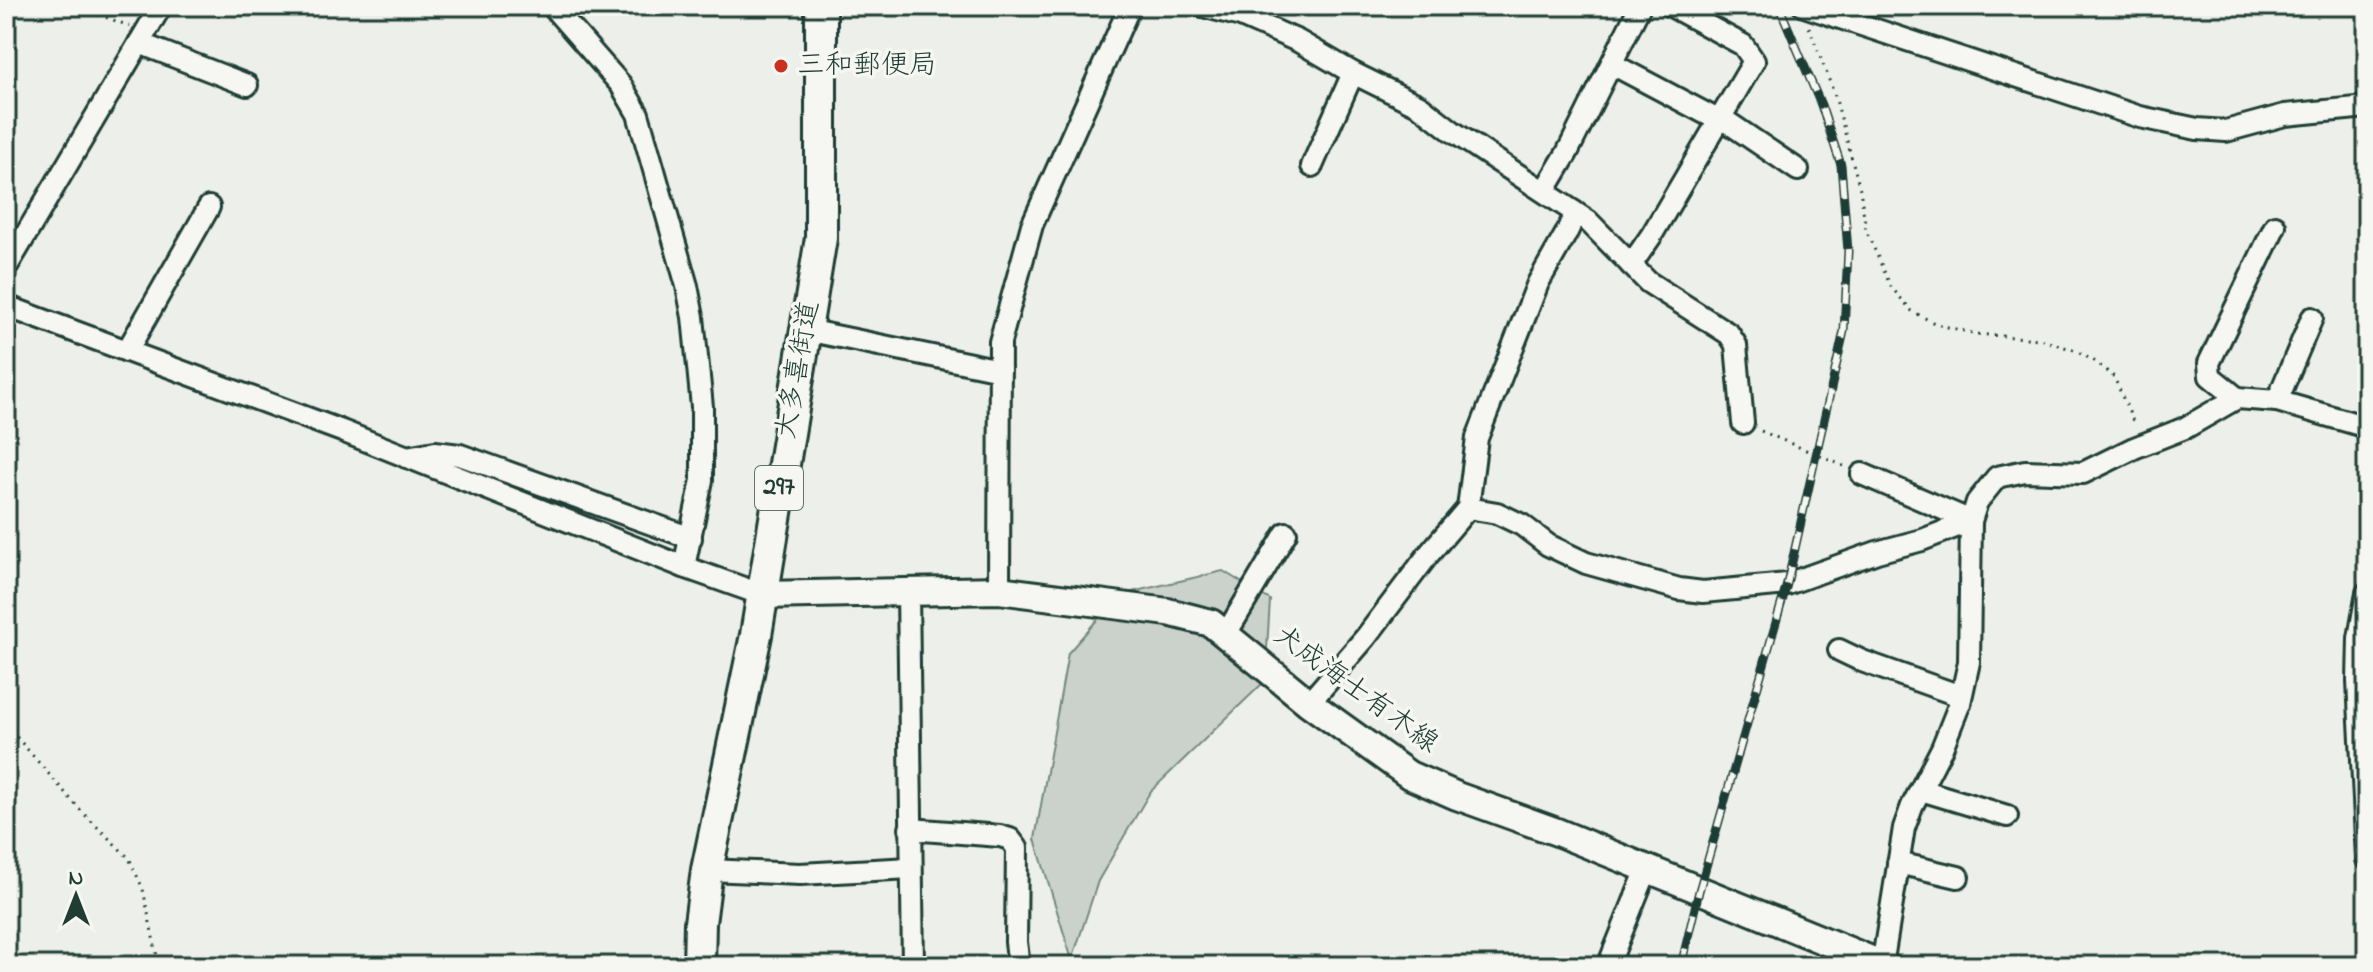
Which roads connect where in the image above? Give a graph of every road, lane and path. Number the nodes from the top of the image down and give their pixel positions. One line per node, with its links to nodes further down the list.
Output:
1 (76, 6): 10 (path)
2 (161, 6): 10 (street)
3 (552, 6): 39 (street)
4 (821, 6): 26 (highway, 大多喜街道 / 297)
5 (1130, 6): 28 (street)
6 (1202, 6): 12 (street)
7 (1640, 6): 11 (street)
8 (1671, 6): 15 (street)
9 (1806, 13): 14 (street); 33 (path)
10 (142, 38): 13 (street); 23 (street)
11 (1612, 64): 15 (street); 18 (street)
12 (1353, 73): 16 (street); 18 (street)
13 (247, 85)
14 (2367, 107)
15 (1719, 119): 17 (street); 22 (street)
16 (1312, 166)
17 (1798, 170)
18 (1545, 190): 20 (street)
19 (209, 207): 27 (street)
20 (1573, 211): 22 (street); 36 (street)
21 (2275, 226): 29 (street)
22 (1631, 265): 31 (street)
23 (6, 268)
24 (6, 306): 27 (street)
25 (2312, 318): 30 (street)
26 (806, 330): 28 (street); 44 (highway, 大多喜街道 / 297)
27 (127, 351): 34 (street)
28 (1000, 370): 41 (street)
29 (2237, 398): 30 (street); 33 (street)
30 (2277, 401): 32 (street)
31 (1743, 423): 35 (path)
32 (2367, 427)
33 (2144, 444): 37 (street)
34 (406, 457): 39 (street); 40 (street)
35 (1862, 474): 37 (street)
36 (1468, 508): 37 (street); 47 (street)
37 (1971, 521): 48 (street)
38 (1286, 533): 45 (street)
39 (691, 538): 40 (street)
40 (684, 567): 44 (street)
41 (999, 590): 42 (main road, 犬成海士有木線); 45 (main road, 犬成海士有木線)
42 (908, 591): 44 (main road, 犬成海士有木線); 52 (street)
43 (2367, 593): 53 (street)
44 (763, 595): 57 (highway, 大多喜街道 / 297)
45 (1226, 634): 47 (main road, 犬成海士有木線)
46 (1839, 650): 48 (street)
47 (1309, 703): 56 (main road, 犬成海士有木線)
48 (1960, 703): 50 (street)
49 (6, 725): 59 (path)
50 (1921, 790): 51 (street); 54 (street)
51 (2007, 816)
52 (910, 829): 55 (street); 62 (street)
53 (2367, 859)
54 (1898, 863): 58 (street); 64 (street)
55 (911, 868): 57 (street); 61 (street)
56 (1647, 869): 63 (street); 64 (main road, 犬成海士有木線)
57 (707, 870): 60 (highway, 大多喜街道 / 297)
58 (1958, 877)
59 (159, 966)
60 (699, 966)
61 (913, 966)
62 (1019, 966)
63 (1608, 966)
64 (1884, 966)

